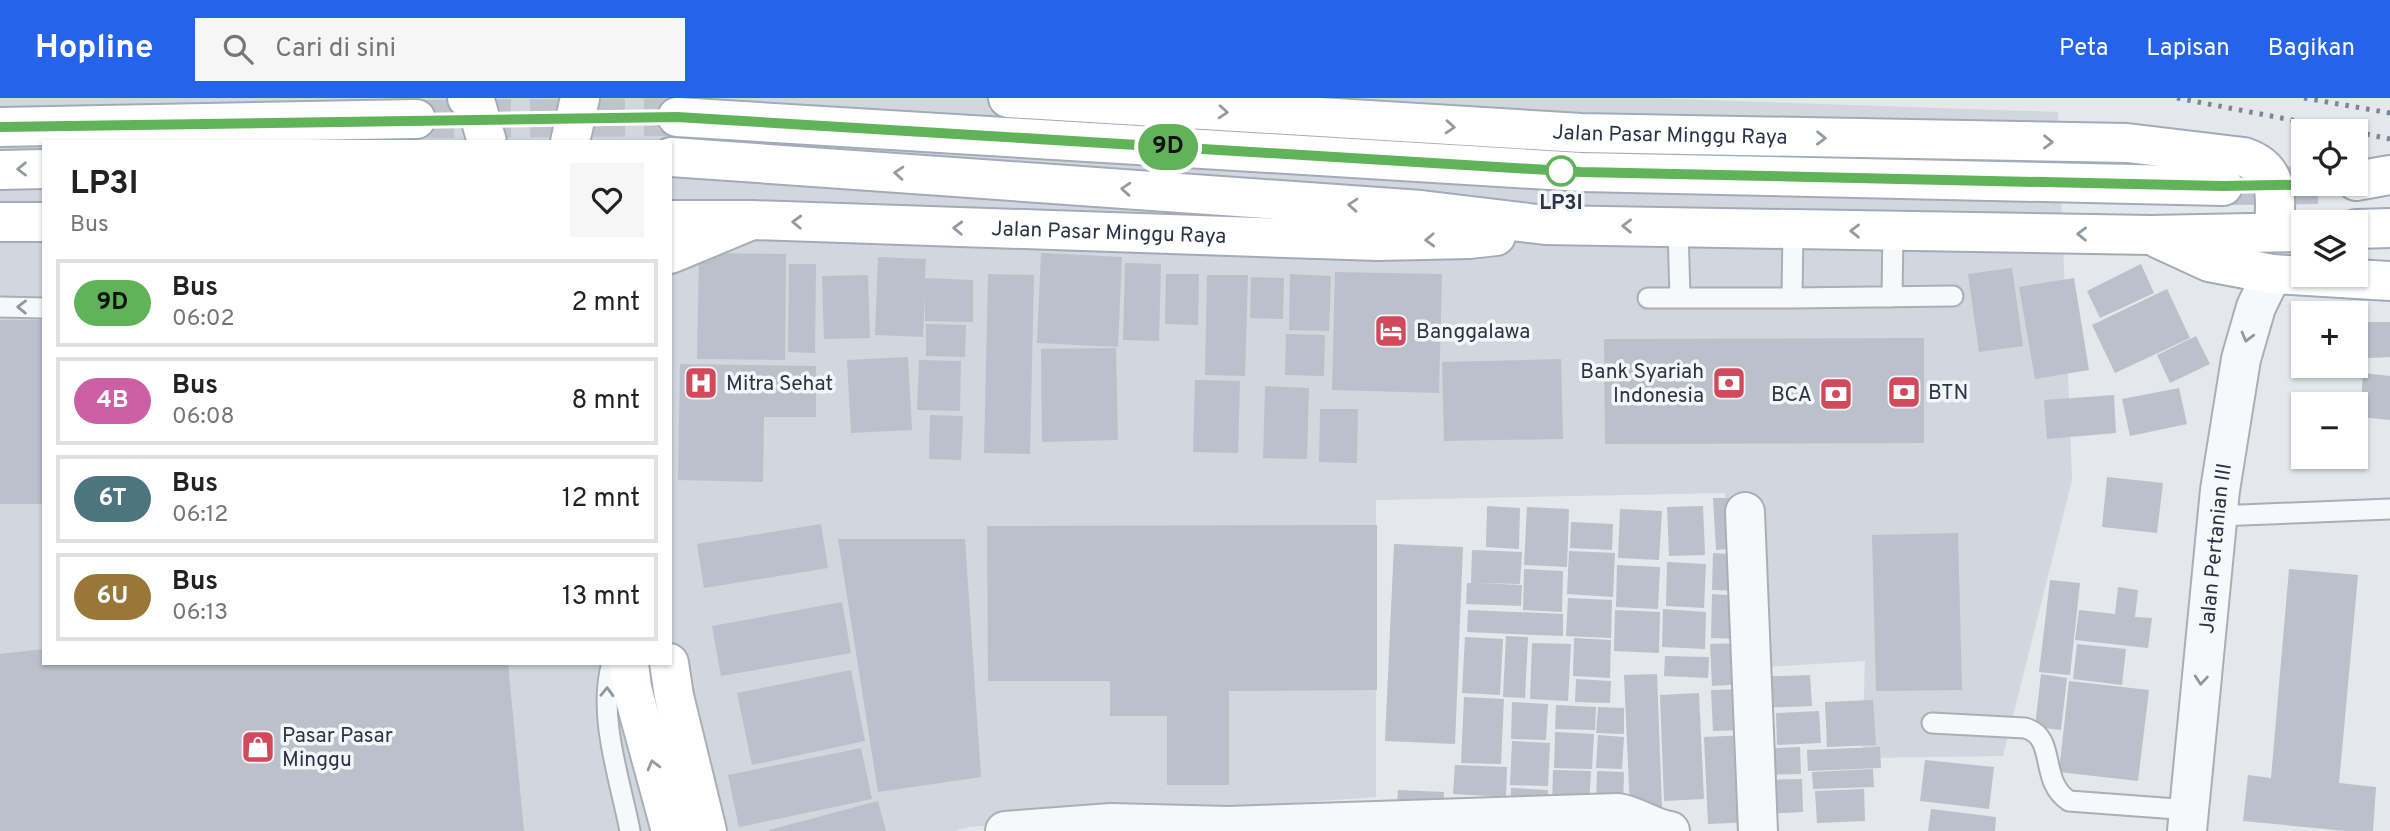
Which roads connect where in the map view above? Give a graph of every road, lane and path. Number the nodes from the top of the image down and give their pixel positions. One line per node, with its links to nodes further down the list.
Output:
1 (467, 98): 8 (main road)
2 (580, 98): 9 (main road)
3 (1008, 98): 7 (main road, Jalan Pasar Minggu Raya, one-way to 7)
4 (677, 117): 13 (main road, Jalan Pasar Minggu Raya)
5 (416, 119): 6 (main road)
6 (0, 127)
7 (1581, 133): 13 (main road); 27 (main road, Jalan Pasar Minggu Raya, one-way to 27)
8 (487, 140)
9 (570, 140)
10 (672, 157): 21 (main road, Jalan Pasar Minggu Raya, one-way to 10)
11 (42, 169): 12 (main road, one-way to 12)
12 (0, 170)
13 (1581, 172): 16 (main road, Jalan Pasar Minggu Raya)
14 (2390, 175): 15 (main road)
15 (2368, 179)
16 (2223, 186)
17 (672, 220): 18 (main road, Jalan Pasar Minggu Raya)
18 (751, 220): 21 (main road, Jalan Pasar Minggu Raya, one-way to 18); 29 (main road)
19 (0, 222): 20 (main road)
20 (42, 222)
21 (1545, 225): 22 (main road, Jalan Pasar Minggu Raya, one-way to 21)
22 (1678, 228): 25 (main road, Jalan Pasar Minggu Raya); 35 (lane)
23 (2390, 228): 24 (main road)
24 (2368, 229)
25 (1793, 230): 26 (main road, Jalan Pasar Minggu Raya, one-way to 25); 36 (lane)
26 (1893, 231): 28 (main road, Jalan Pasar Minggu Raya, one-way to 26); 33 (lane)
27 (2288, 232): 28 (main road, Jalan Pasar Minggu Raya)
28 (2151, 235): 30 (main road, Jalan Pasar Minggu Raya)
29 (672, 253)
30 (2272, 274): 31 (main road, Jalan Pasar Minggu Raya); 39 (street, Jalan Pertanian III, one-way to 39)
31 (2390, 281)
32 (1953, 296): 33 (lane)
33 (1892, 297): 36 (lane)
34 (1648, 298): 35 (lane)
35 (1681, 298): 36 (lane)
36 (1792, 298)
37 (0, 307): 38 (lane, one-way to 37)
38 (42, 308)
39 (2219, 503): 40 (lane); 46 (street, Jalan Pertanian III, one-way to 46)
40 (2390, 509)
41 (1745, 512): 54 (street)
42 (612, 665): 49 (lane, one-way to 42)
43 (629, 665): 50 (main road, one-way to 43)
44 (669, 665): 51 (main road)
45 (1932, 723): 46 (lane)
46 (2189, 821)
47 (1389, 826): 48 (street); 53 (street)
48 (1229, 828): 52 (street)
49 (630, 831)
50 (671, 831)
51 (707, 831)
52 (1005, 831)
53 (1670, 831)
54 (1758, 831)

